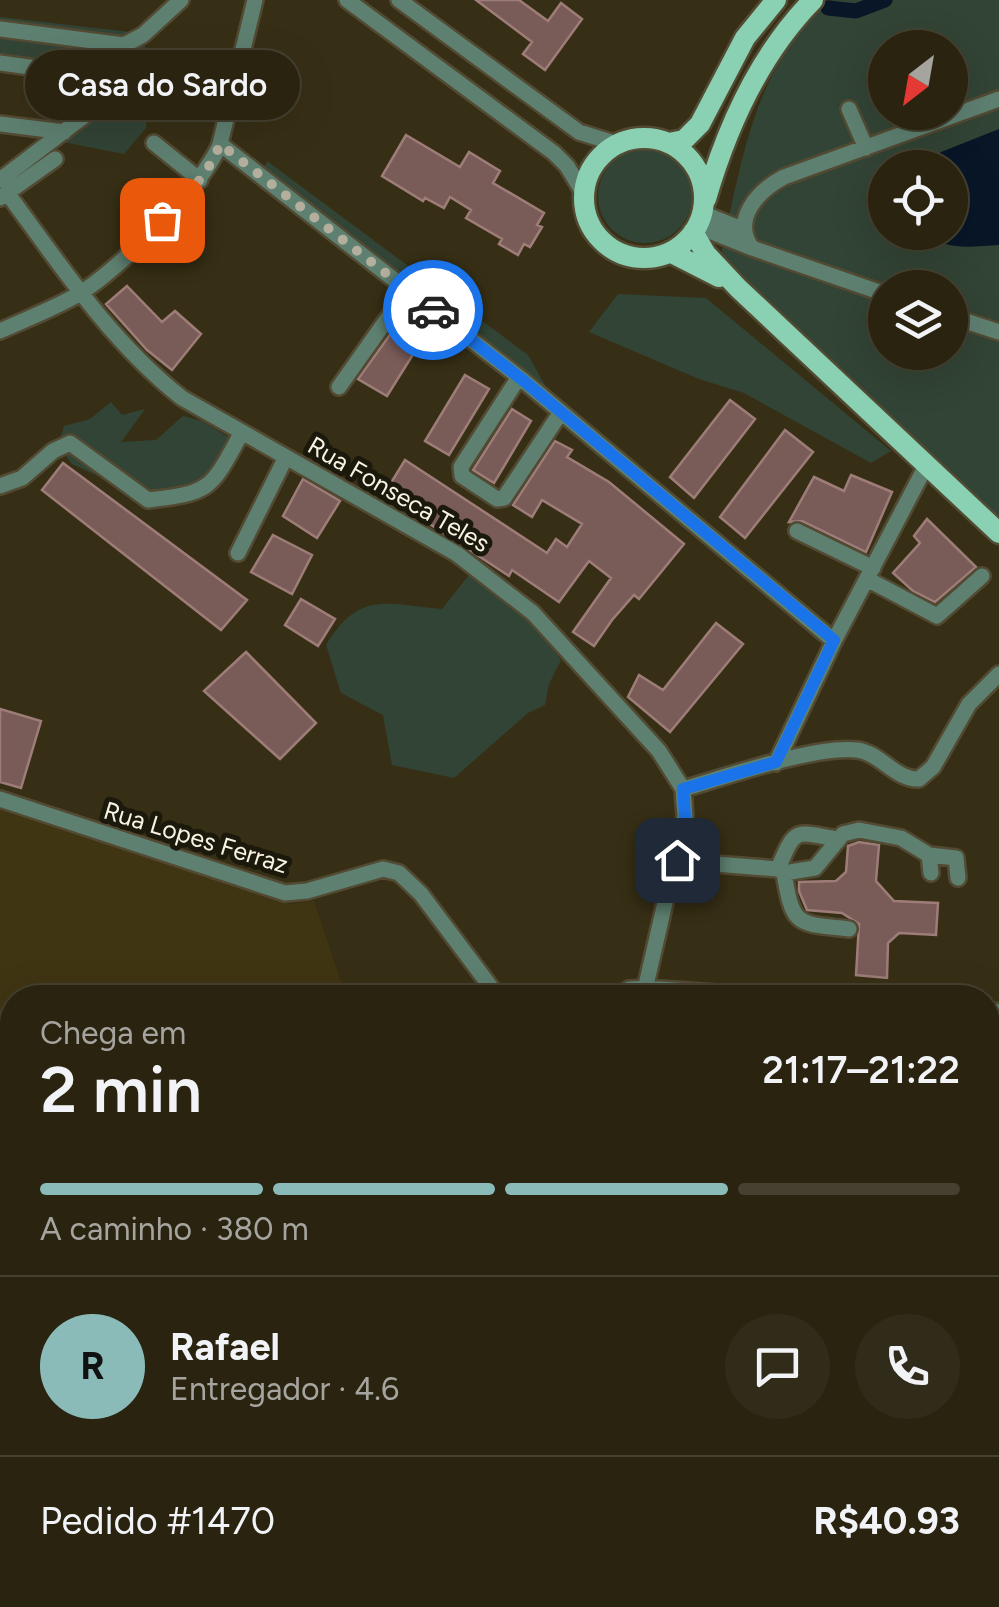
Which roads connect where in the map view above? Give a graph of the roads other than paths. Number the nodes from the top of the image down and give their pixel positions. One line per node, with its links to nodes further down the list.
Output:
1 (181, 0): 7 (street)
2 (255, 0): 16 (street)
3 (347, 0): 23 (street)
4 (399, 0): 17 (street)
5 (776, 0): 13 (main road)
6 (813, 0): 20 (main road)
7 (0, 29)
8 (0, 63): 12 (street)
9 (999, 99): 18 (street)
10 (849, 109): 18 (street)
11 (0, 124): 12 (street)
12 (64, 132): 22 (street)
13 (693, 133): 15 (main road); 20 (main road)
14 (154, 142): 21 (street)
15 (669, 143): 17 (main road); 24 (main road)
16 (220, 144): 21 (street); 29 (street)
17 (617, 144): 23 (main road)
18 (866, 148): 25 (street)
19 (55, 159): 22 (street)
20 (718, 161): 24 (main road)
21 (200, 180): 30 (street)
22 (2, 191): 30 (street, Rua Fonseca Teles)
23 (584, 194): 26 (main road)
24 (699, 219): 25 (street); 26 (main road); 27 (main road)
25 (747, 238): 28 (street)
26 (670, 252): 27 (main road)
27 (703, 262): 39 (main road)
28 (868, 287)
29 (407, 291): 34 (street); 35 (street)
30 (81, 293): 32 (street); 37 (street, Rua Fonseca Teles)
31 (968, 322): 33 (street)
32 (0, 332)
33 (999, 332)
34 (519, 377): 36 (street); 36 (street)
35 (339, 387)
36 (561, 412): 46 (street)
37 (242, 432): 38 (street, Rua Fonseca Teles); 40 (street)
38 (286, 457): 43 (street); 49 (street, Rua Fonseca Teles)
39 (927, 464): 42 (main road); 44 (street)
40 (0, 486)
41 (797, 531): 44 (street)
42 (999, 532)
43 (238, 552)
44 (870, 574): 45 (street); 46 (street)
45 (982, 576)
46 (834, 640): 48 (street)
47 (999, 674): 48 (street)
48 (776, 762): 49 (street)
49 (683, 789): 53 (street)
50 (0, 798): 58 (street, Rua Lopes Ferraz)
51 (838, 839): 52 (street); 54 (street); 54 (street)
52 (930, 854): 55 (street); 56 (street)
53 (677, 860): 54 (street); 59 (street)
54 (782, 871): 57 (street)
55 (931, 873)
56 (958, 878)
57 (849, 928)
58 (489, 985)
59 (646, 985)

